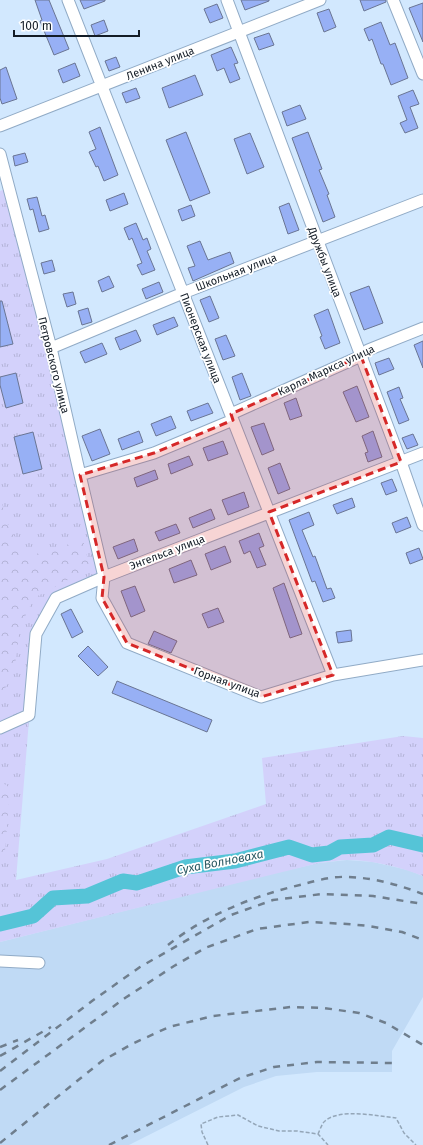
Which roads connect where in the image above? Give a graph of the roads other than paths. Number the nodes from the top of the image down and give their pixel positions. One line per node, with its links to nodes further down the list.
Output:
1 (68, 0): 7 (street, Пионерская улица)
2 (227, 0): 5 (street, Дружбы улица)
3 (320, 0): 5 (street, Ленина улица)
4 (393, 0): 6 (street)
5 (238, 31): 7 (street, Ленина улица); 11 (street, Дружбы улица)
6 (423, 74)
7 (102, 86): 8 (street, Ленина улица); 12 (street, Пионерская улица)
8 (0, 126)
9 (0, 154): 14 (street, Петровского улица)
10 (423, 200): 11 (street, Школьная улица)
11 (317, 241): 12 (street, Школьная улица); 15 (street, Дружбы улица)
12 (183, 293): 14 (street, Школьная улица); 16 (street, Пионерская улица)
13 (423, 328): 15 (street, Карла Маркса улица)
14 (51, 348): 19 (street, Петровского улица)
15 (361, 356): 16 (street, Карла Маркса улица); 18 (street, Дружбы улица)
16 (232, 417): 19 (street, Карла Маркса улица); 20 (street, Пионерская улица)
17 (423, 453): 18 (street, Энгельса улица)
18 (401, 462): 20 (street, Энгельса улица); 21 (street, Дружбы улица)
19 (80, 475): 22 (street, Петровского улица)
20 (269, 512): 22 (street, Энгельса улица); 24 (street, Пионерская улица)
21 (423, 525)
22 (104, 577): 24 (street, Горная улица); 25 (street, Энгельса улица)
23 (423, 660): 24 (street, Горная улица)
24 (333, 675)
25 (0, 728)
26 (0, 961): 27 (street)
27 (39, 963)

